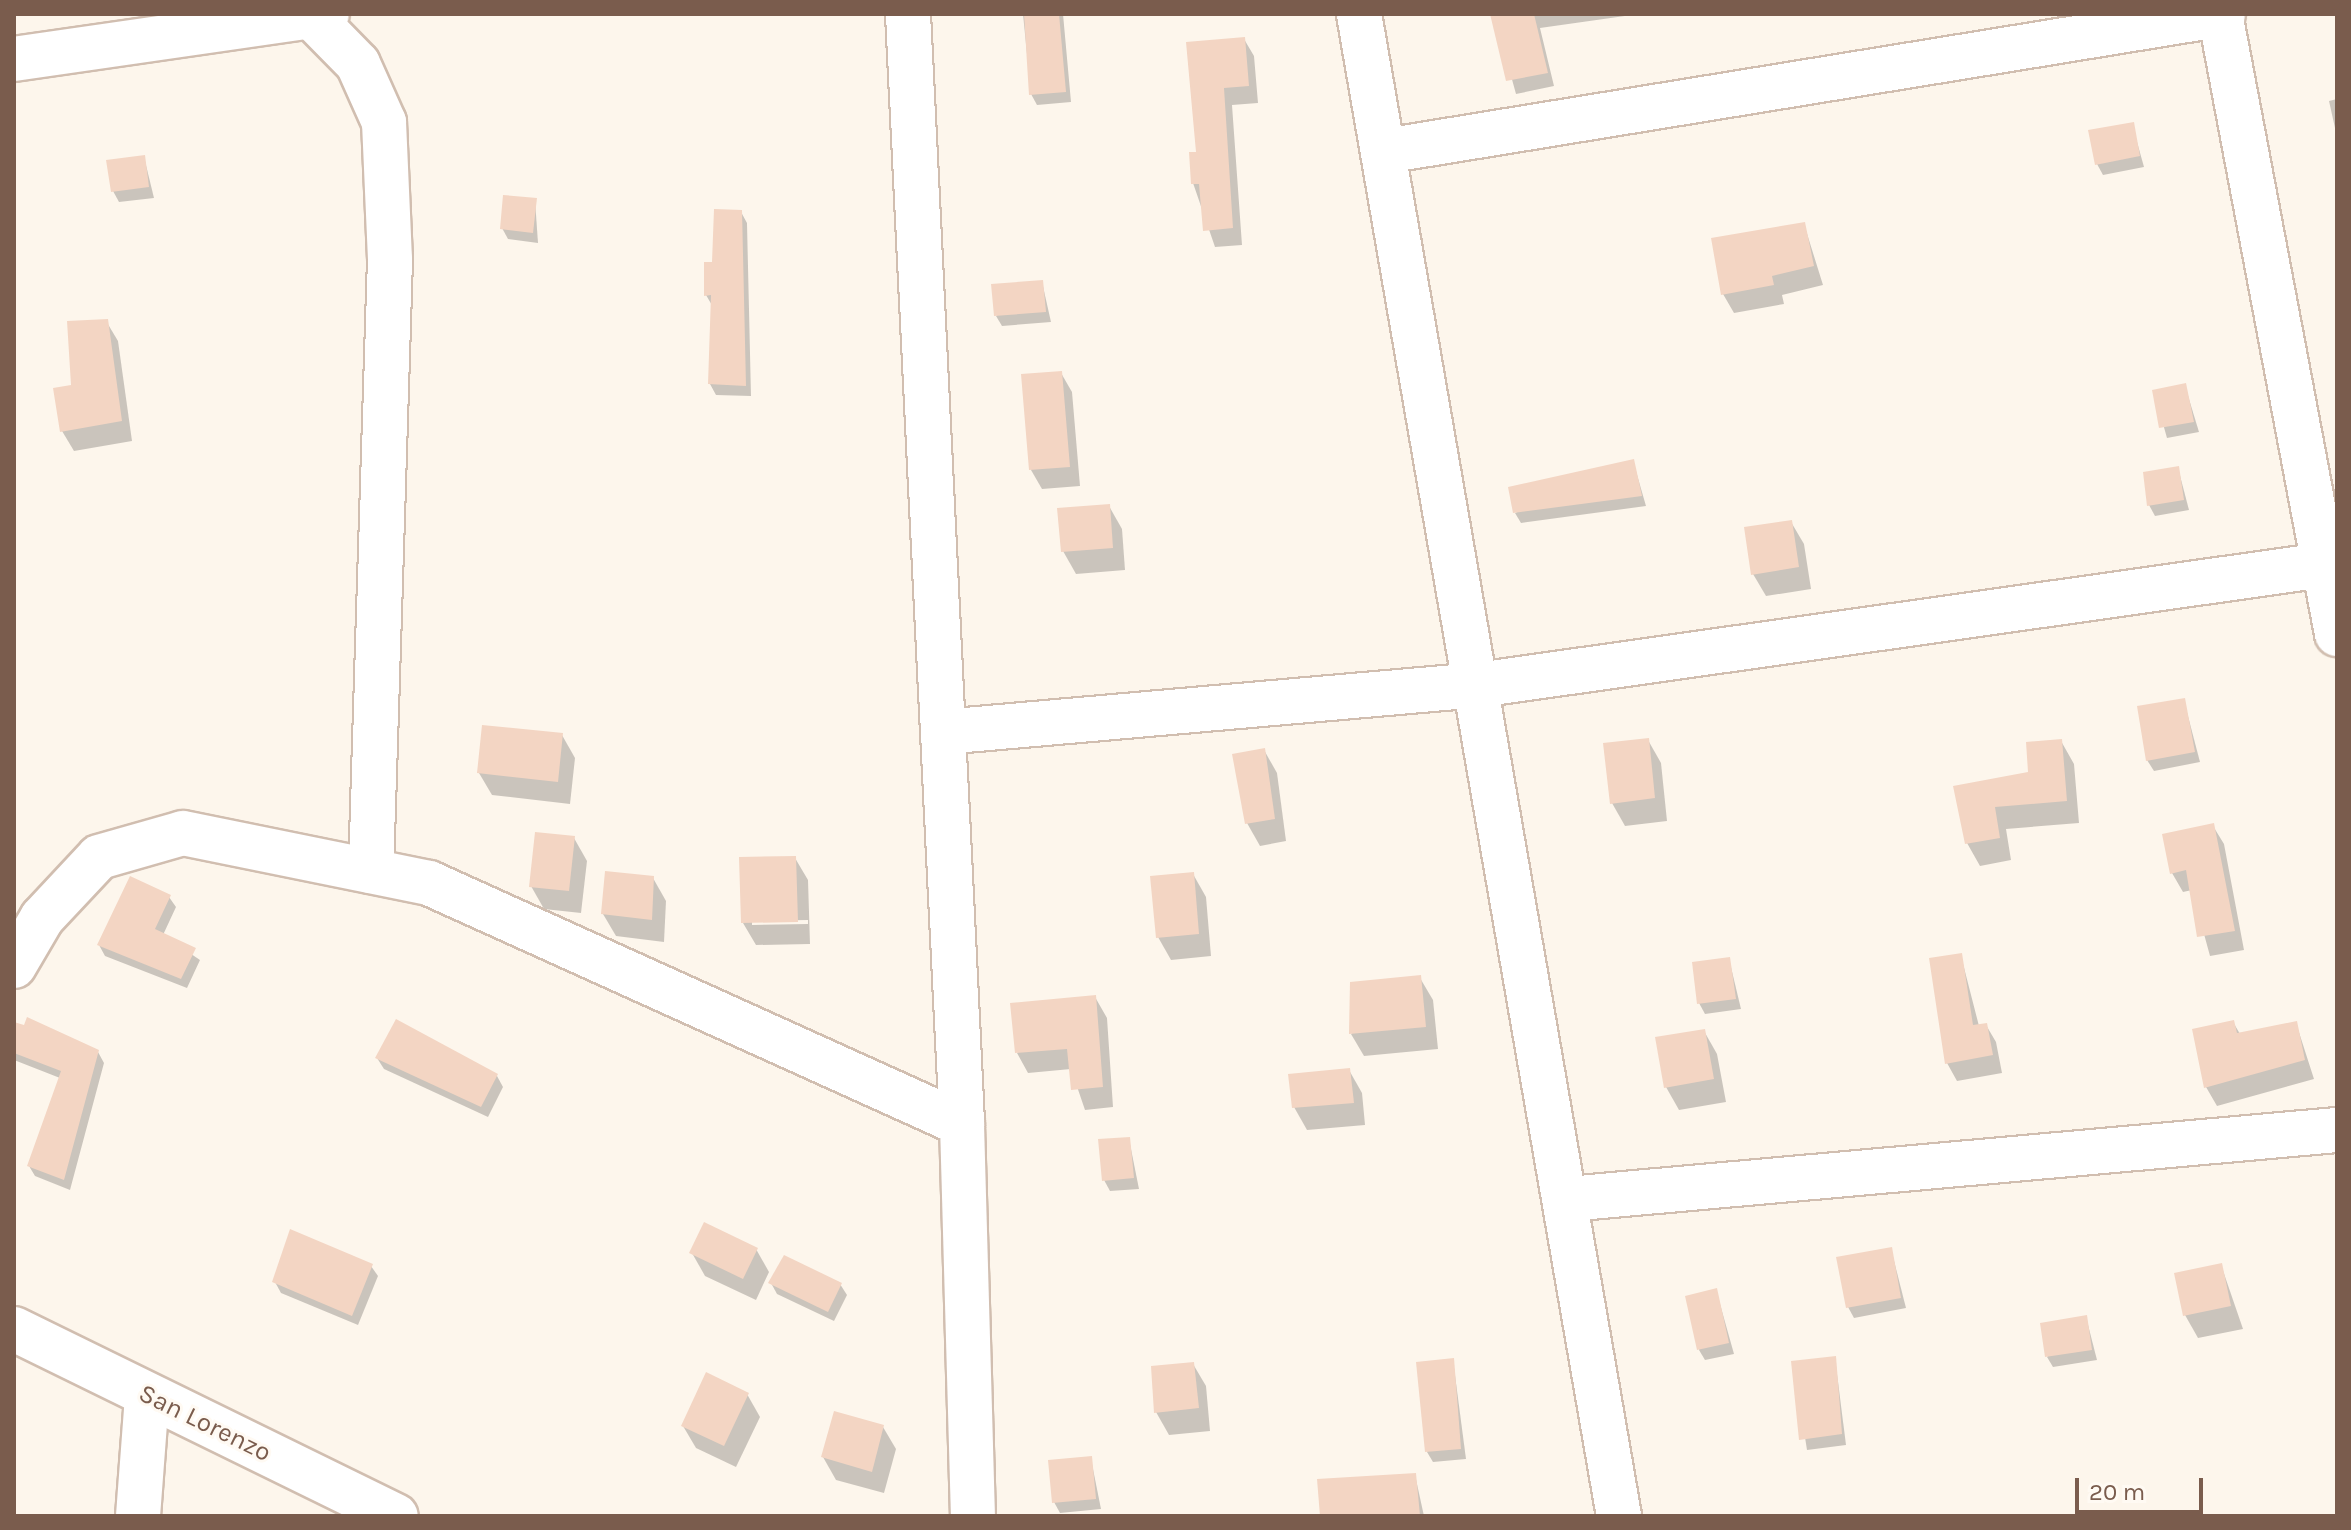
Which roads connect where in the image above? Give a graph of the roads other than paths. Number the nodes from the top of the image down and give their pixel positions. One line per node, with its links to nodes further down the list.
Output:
1 (908, 14): 10 (street)
2 (1359, 14): 6 (street)
3 (2221, 14): 6 (street); 7 (street)
4 (320, 16): 5 (street); 11 (street)
5 (14, 59)
6 (1385, 151): 9 (street)
7 (2330, 565): 8 (street); 9 (street)
8 (2337, 634)
9 (1478, 685): 10 (street); 15 (street)
10 (943, 732): 13 (street)
11 (371, 871): 12 (street); 13 (street)
12 (14, 966)
13 (962, 1124): 20 (street)
14 (2337, 1130): 15 (street)
15 (1568, 1199): 21 (street)
16 (14, 1329): 17 (street, San Lorenzo)
17 (147, 1396): 18 (street); 19 (street, San Lorenzo)
18 (138, 1516)
19 (396, 1516)
20 (973, 1516)
21 (1619, 1516)

